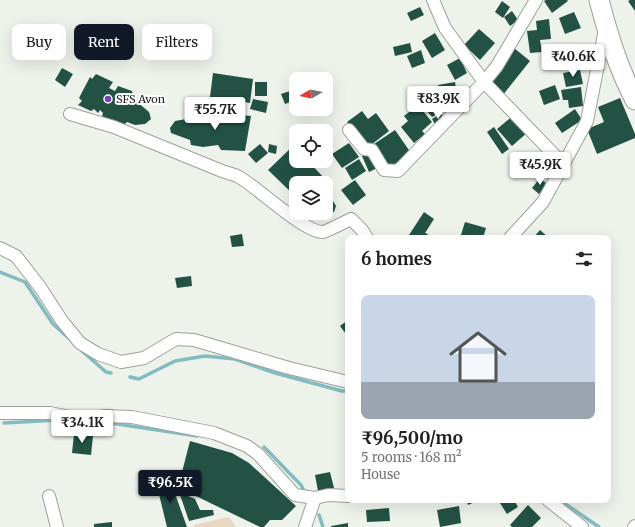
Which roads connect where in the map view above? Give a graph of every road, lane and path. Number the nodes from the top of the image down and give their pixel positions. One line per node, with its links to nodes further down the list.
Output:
1 (433, 0): 5 (street)
2 (536, 0): 5 (street)
3 (599, 0): 4 (main road)
4 (606, 26): 6 (main road); 9 (street)
5 (484, 82): 8 (street); 9 (street)
6 (635, 100)
7 (70, 114): 10 (street)
8 (350, 130)
9 (564, 165): 11 (street)
10 (365, 235)
11 (513, 235)
12 (0, 248): 13 (street)
13 (345, 381)
14 (0, 413): 17 (street)
15 (49, 496): 20 (street)
16 (345, 496): 17 (street)
17 (315, 498): 19 (street)
18 (552, 503): 21 (street)
19 (309, 525)
20 (57, 527)
21 (582, 527)

